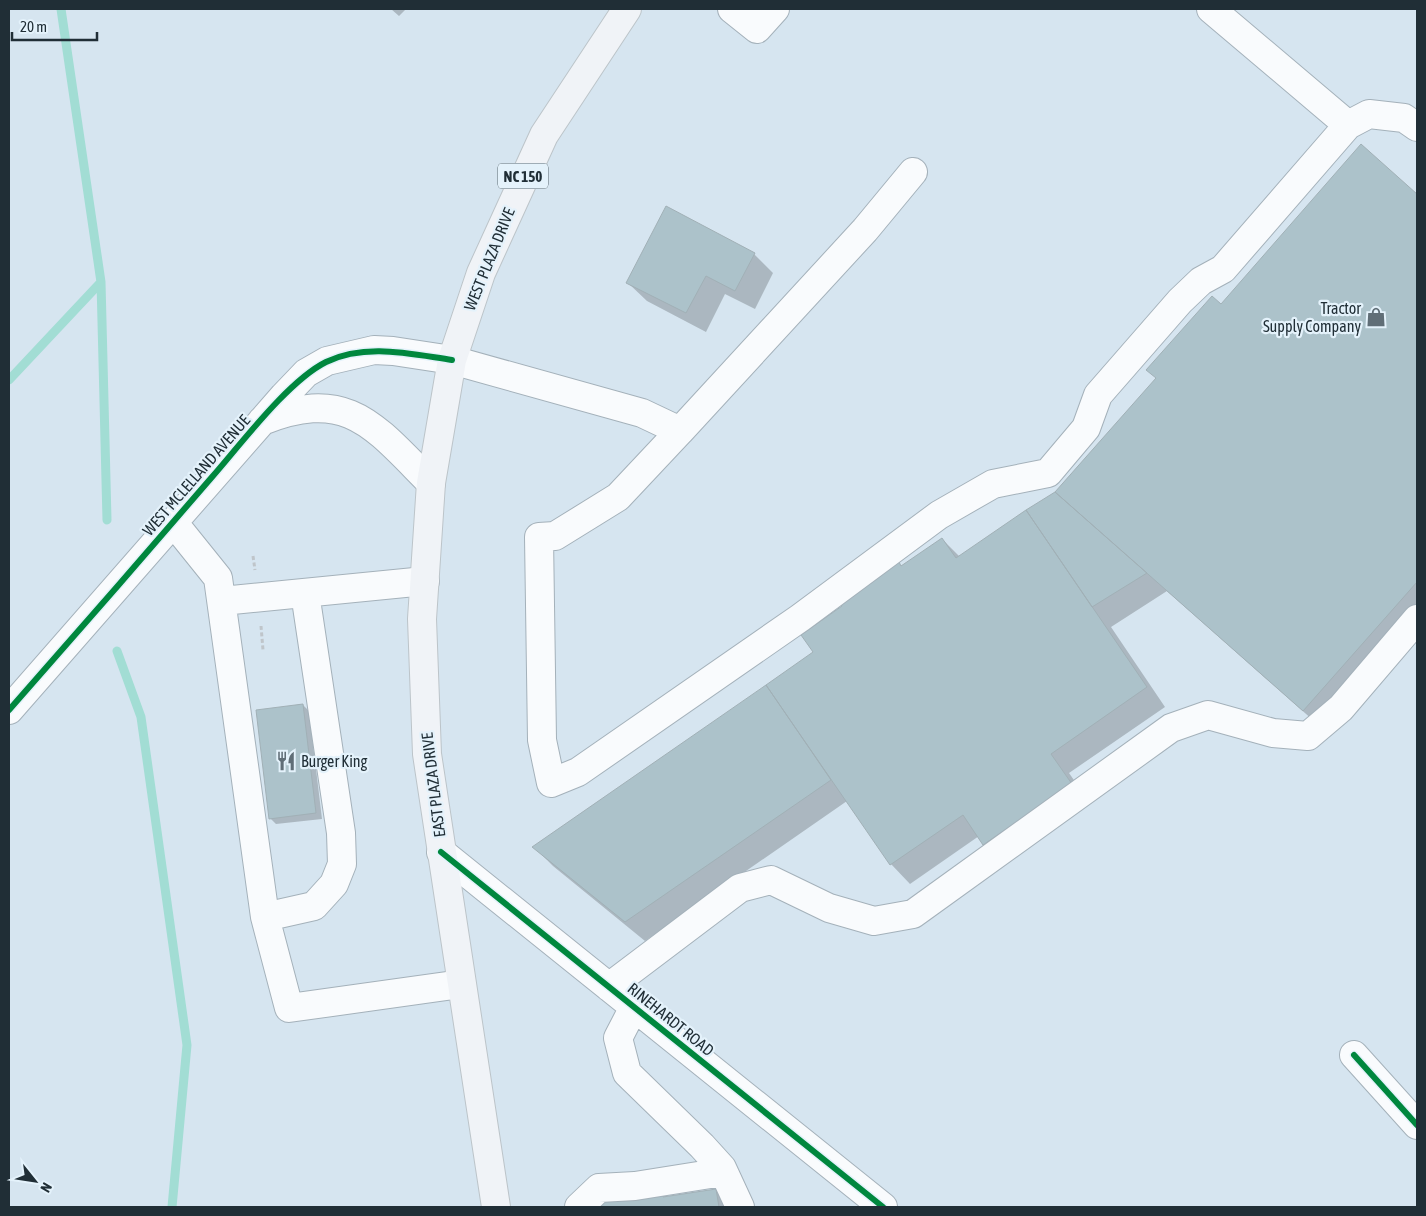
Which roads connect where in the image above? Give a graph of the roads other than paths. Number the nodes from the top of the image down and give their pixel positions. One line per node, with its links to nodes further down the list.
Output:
1 (627, 9): 8 (main road, WEST PLAZA DRIVE / NC 150)
2 (732, 9): 3 (street)
3 (775, 9)
4 (1211, 9): 5 (street)
5 (1348, 124): 6 (street); 10 (street)
6 (1417, 127)
7 (914, 172): 10 (street)
8 (452, 360): 9 (street, WEST MCLELLAND AVENUE); 10 (street, WEST MCLELLAND AVENUE); 11 (main road, EAST PLAZA DRIVE / NC 150)
9 (260, 422): 11 (street); 12 (street, WEST MCLELLAND AVENUE)
10 (680, 431)
11 (431, 483): 13 (main road, EAST PLAZA DRIVE / NC 150)
12 (173, 522): 15 (street); 17 (street, WEST MCLELLAND AVENUE)
13 (425, 581): 14 (street); 18 (main road, EAST PLAZA DRIVE / NC 150)
14 (305, 593): 15 (street); 19 (street)
15 (222, 601): 19 (street)
16 (1417, 618): 21 (street)
17 (9, 710)
18 (441, 852): 20 (main road, EAST PLAZA DRIVE / NC 150); 21 (street, RINEHARDT ROAD)
19 (265, 917): 20 (street)
20 (462, 984): 26 (main road, EAST PLAZA DRIVE / NC 150)
21 (609, 987): 22 (street, RINEHARDT ROAD)
22 (634, 1007): 25 (street); 29 (street, RINEHARDT ROAD)
23 (1354, 1055): 24 (street)
24 (1417, 1125)
25 (723, 1172): 27 (street); 28 (street)
26 (496, 1207)
27 (579, 1207)
28 (740, 1207)
29 (883, 1207)

